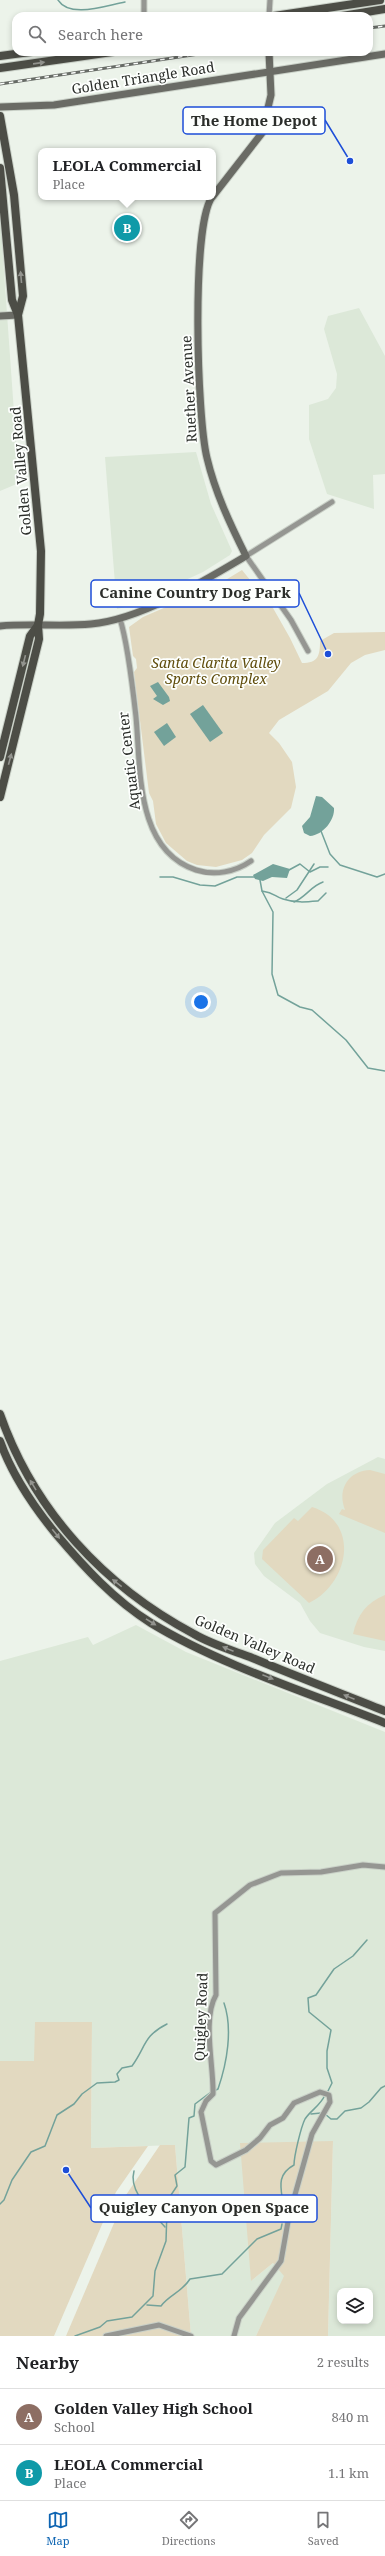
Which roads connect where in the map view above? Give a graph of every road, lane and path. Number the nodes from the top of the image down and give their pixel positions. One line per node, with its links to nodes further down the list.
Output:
1 (144, 0): 5 (street)
2 (270, 0): 6 (street)
3 (380, 0): 7 (main road)
4 (385, 9): 8 (main road)
5 (144, 12)
6 (270, 12)
7 (300, 12)
8 (367, 12)
9 (12, 54): 11 (main road)
10 (385, 54): 15 (street, Golden Triangle Road)
11 (0, 56)
12 (84, 56): 16 (main road, one-way to 12)
13 (269, 56): 17 (street, Ruether Avenue)
14 (372, 56): 17 (street, Golden Triangle Road)
15 (373, 56)
16 (0, 68)
17 (270, 72): 18 (street, Golden Triangle Road); 21 (street, Ruether Avenue)
18 (0, 107)
19 (0, 116): 23 (main road, Golden Valley Road, one-way to 19)
20 (0, 168): 23 (main road, Golden Valley Road)
21 (216, 192)
22 (211, 200): 26 (street, Ruether Avenue)
23 (18, 315): 24 (street); 28 (main road, Golden Valley Road)
24 (0, 316)
25 (332, 502): 26 (street)
26 (246, 556): 27 (street); 30 (street, Ruether Avenue)
27 (120, 619): 28 (street); 33 (street, Aquatic Center)
28 (38, 625): 29 (street); 31 (main road, Golden Valley Road, one-way to 31); 32 (main road, Golden Valley Road, one-way to 28)
29 (0, 626)
30 (308, 651)
31 (0, 757)
32 (0, 797)
33 (251, 861)
34 (0, 1414): 36 (main road, Golden Valley Road, one-way to 34)
35 (0, 1441): 37 (main road, Golden Valley Road, one-way to 37)
36 (385, 1711)
37 (385, 1723)
38 (385, 1867): 41 (street, Quigley Road)
39 (106, 2336): 40 (street)
40 (191, 2336)
41 (234, 2336)

